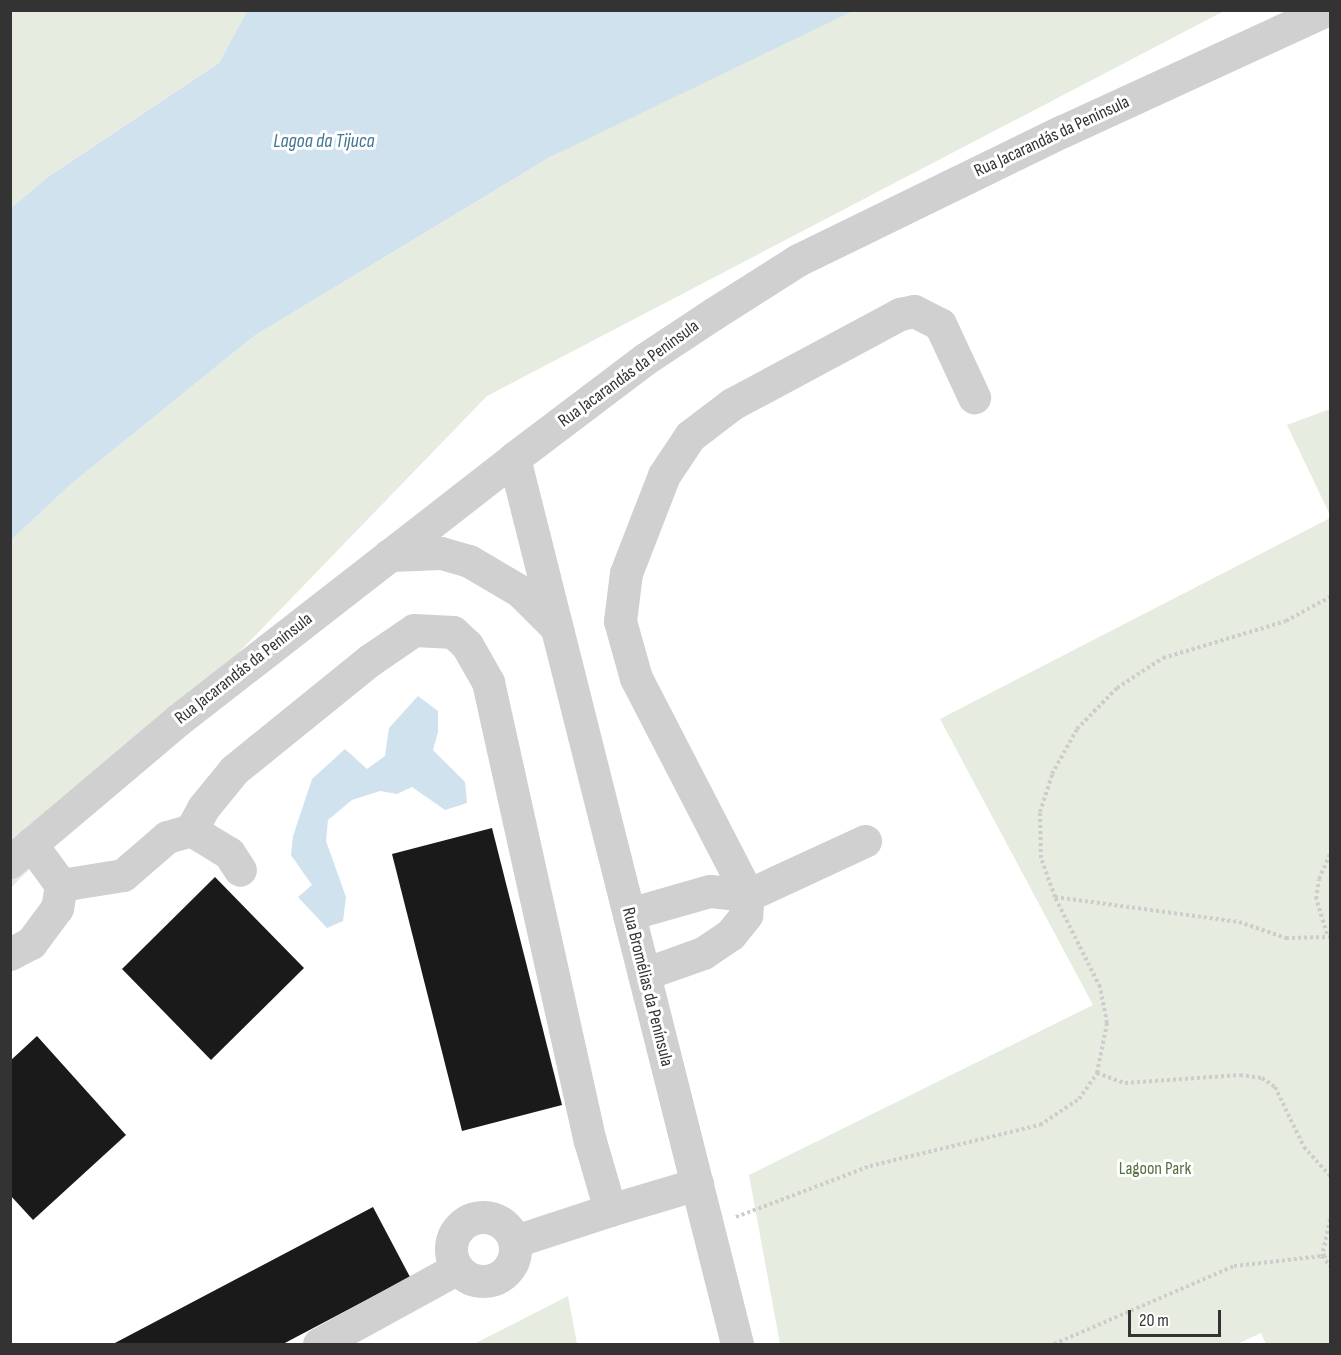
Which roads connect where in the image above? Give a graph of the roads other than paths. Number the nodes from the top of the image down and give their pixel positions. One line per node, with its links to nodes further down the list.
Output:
1 (1326, 10): 3 (street, Rua Jacarandás da Península)
2 (974, 397): 11 (street)
3 (514, 458): 4 (street, Rua Jacarandás da Península); 5 (street, Rua Bromélias da Península)
4 (389, 555): 5 (street); 8 (street, Rua Jacarandás da Península)
5 (557, 629): 12 (street, Rua Bromélias da Península)
6 (191, 830): 9 (street); 10 (street); 16 (street)
7 (865, 841): 11 (street)
8 (21, 853): 10 (street)
9 (240, 870)
10 (61, 885): 13 (street)
11 (748, 894): 12 (street); 14 (street)
12 (629, 914): 14 (street, Rua Bromélias da Península)
13 (10, 954)
14 (644, 974): 15 (street, Rua Bromélias da Península)
15 (696, 1184): 16 (street); 20 (street, Rua Bromélias da Península)
16 (610, 1210): 17 (street)
17 (515, 1241): 18 (street); 18 (street)
18 (456, 1269): 19 (street)
19 (319, 1344)
20 (737, 1344)

